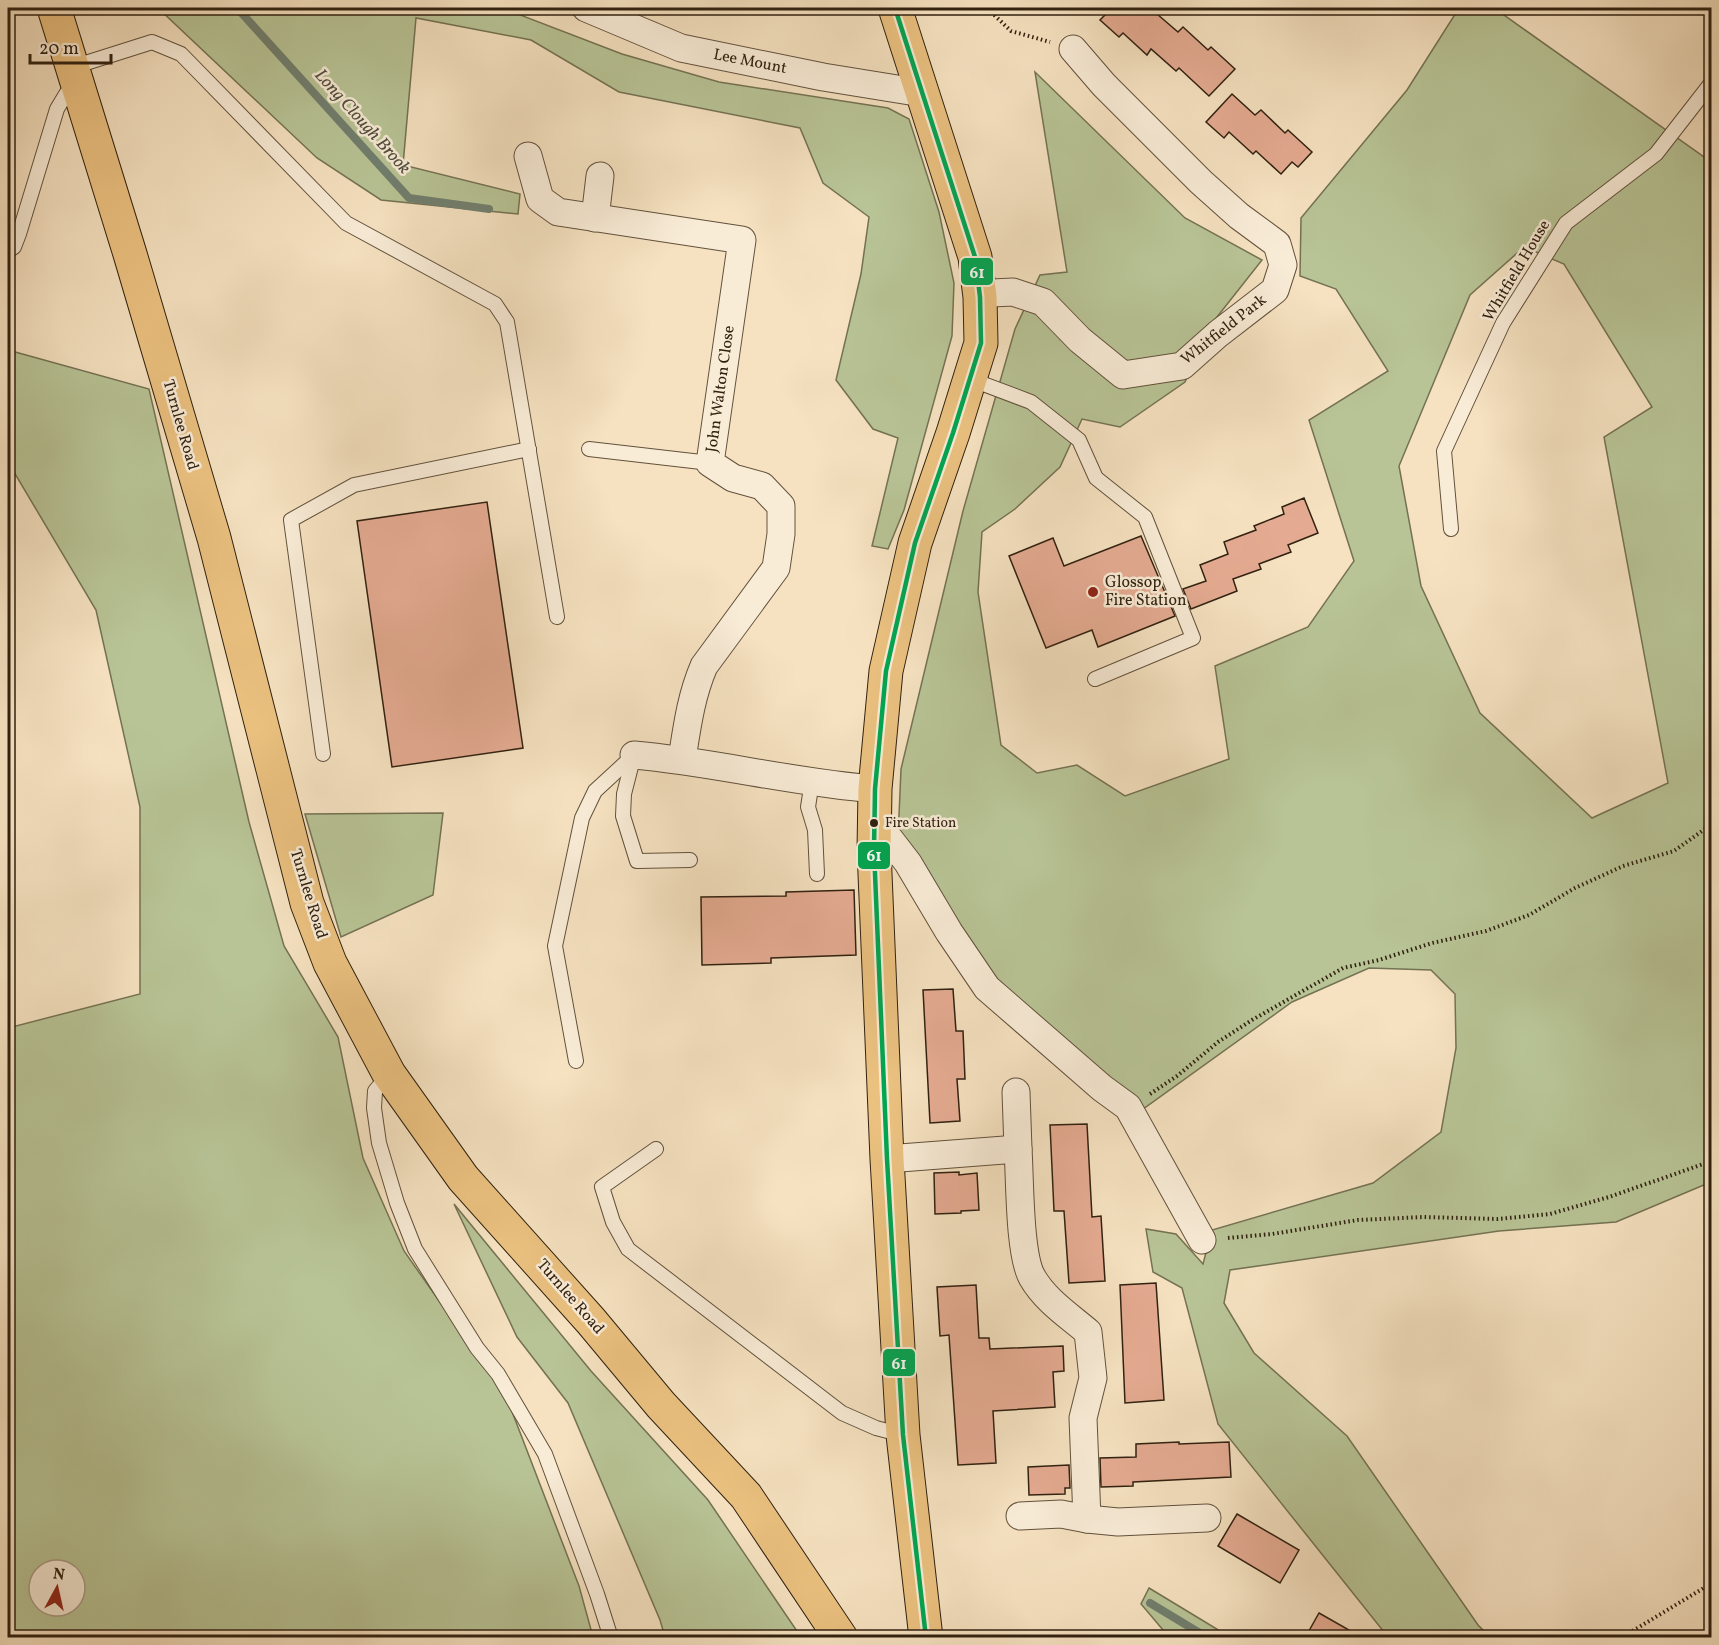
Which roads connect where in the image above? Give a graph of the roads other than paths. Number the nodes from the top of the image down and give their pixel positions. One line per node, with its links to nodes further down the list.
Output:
1 (54, 8): 5 (main road, Turnlee Road)
2 (586, 8): 7 (street, Lee Mount)
3 (895, 8): 7 (main road)
4 (1073, 49): 12 (street, Whitfield Park)
5 (77, 77): 11 (lane); 14 (lane); 29 (main road, Turnlee Road)
6 (1712, 82): 17 (lane, Whitfield House)
7 (922, 93): 12 (main road)
8 (528, 156): 10 (street, John Walton Close)
9 (600, 176): 10 (street)
10 (595, 218): 16 (street, John Walton Close)
11 (8, 251)
12 (980, 297): 13 (main road)
13 (970, 379): 19 (lane); 24 (main road)
14 (529, 449): 18 (lane); 20 (lane)
15 (589, 449): 16 (lane)
16 (710, 463): 22 (street, John Walton Close)
17 (1451, 529)
18 (557, 617)
19 (1095, 679)
20 (323, 754)
21 (634, 755): 22 (street); 26 (lane); 28 (lane)
22 (682, 759): 23 (street)
23 (812, 781): 24 (street); 27 (lane)
24 (875, 789): 25 (main road)
25 (874, 831): 33 (main road); 34 (street)
26 (690, 860)
27 (817, 874)
28 (576, 1061)
29 (389, 1074): 39 (lane); 40 (main road, Turnlee Road)
30 (1016, 1092): 32 (street)
31 (656, 1149): 35 (lane)
32 (1018, 1149): 33 (street); 38 (street)
33 (887, 1158): 35 (main road)
34 (1203, 1240)
35 (903, 1435): 41 (main road)
36 (1020, 1516): 38 (street)
37 (1207, 1518): 38 (street)
38 (1087, 1519)
39 (611, 1638)
40 (841, 1638)
41 (926, 1638)

